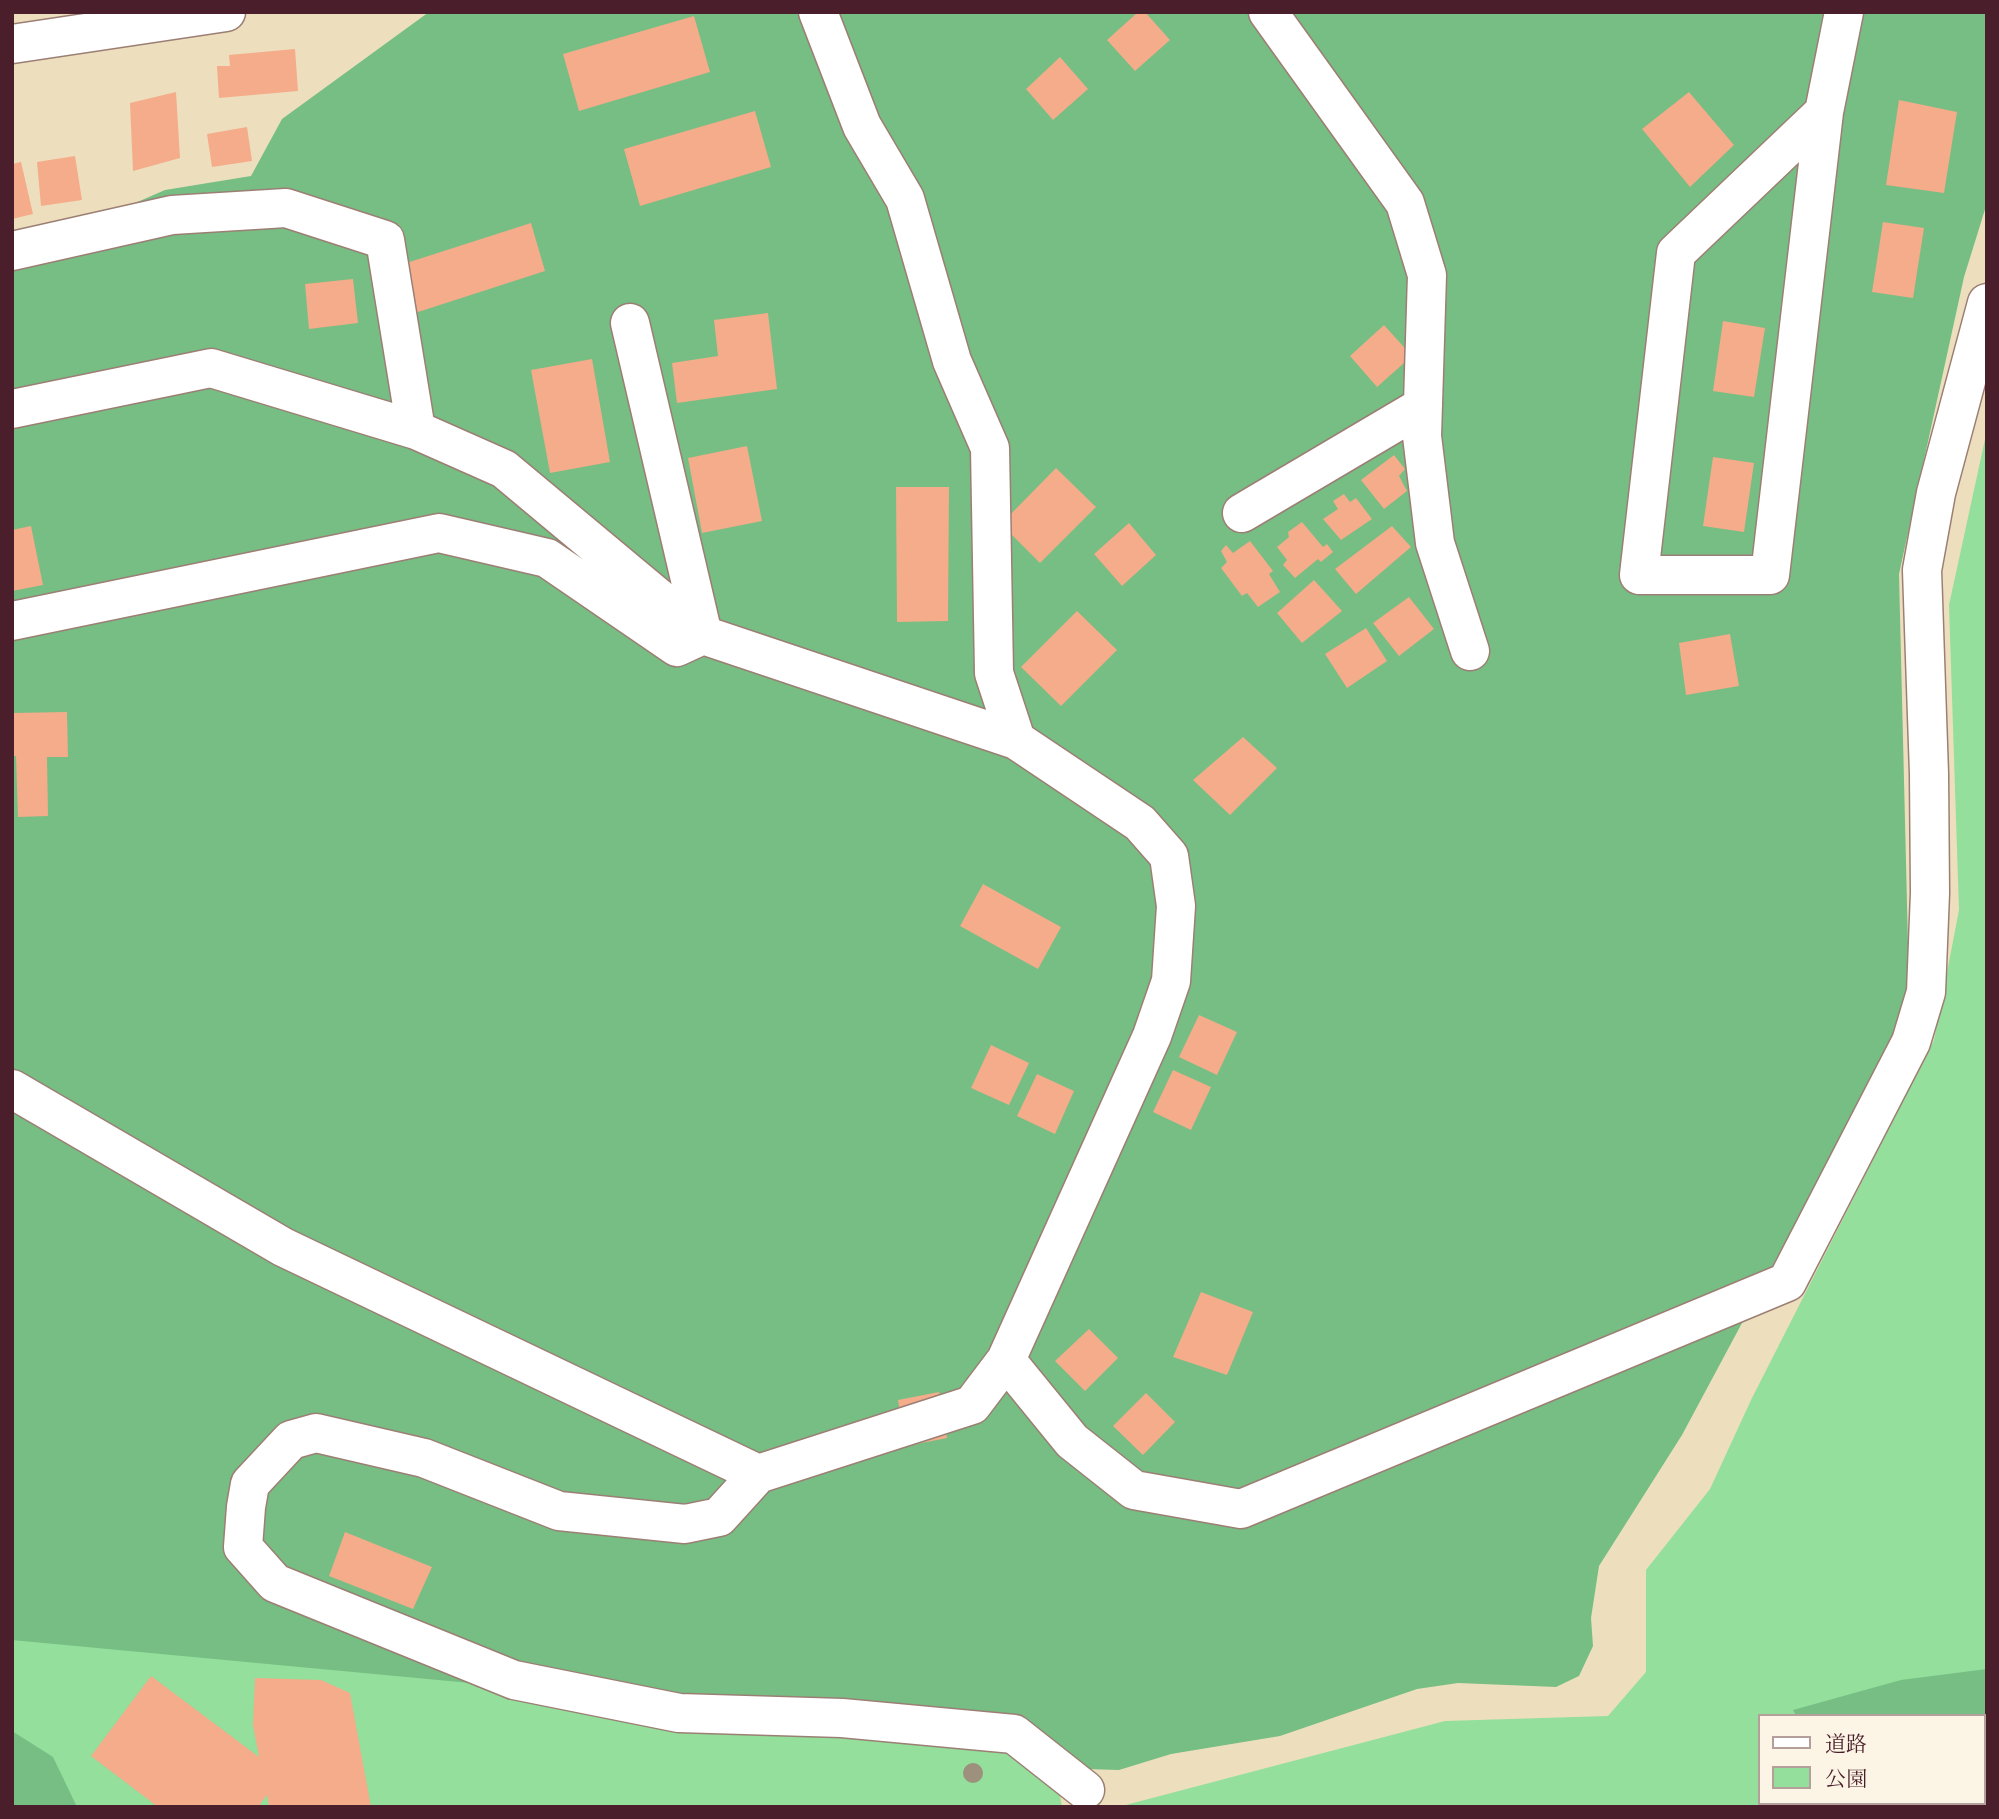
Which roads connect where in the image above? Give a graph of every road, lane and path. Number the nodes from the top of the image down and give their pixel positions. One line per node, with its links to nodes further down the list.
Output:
1 (226, 12): 5 (street)
2 (818, 12): 18 (street)
3 (1268, 12): 11 (street)
4 (1844, 12): 7 (street)
5 (187, 16): 6 (street)
6 (12, 44)
7 (1824, 111): 7 (street)
8 (12, 251): 13 (street)
9 (1987, 303): 20 (street)
10 (630, 323): 16 (street)
11 (1423, 406): 14 (street); 17 (street)
12 (12, 409): 13 (street)
13 (416, 430): 16 (street)
14 (1242, 513)
15 (12, 621): 16 (street)
16 (703, 635): 18 (street)
17 (1469, 651)
18 (1016, 740): 20 (street)
19 (12, 1088): 21 (street)
20 (1006, 1360): 21 (street)
21 (758, 1474): 22 (street)
22 (1085, 1790)

